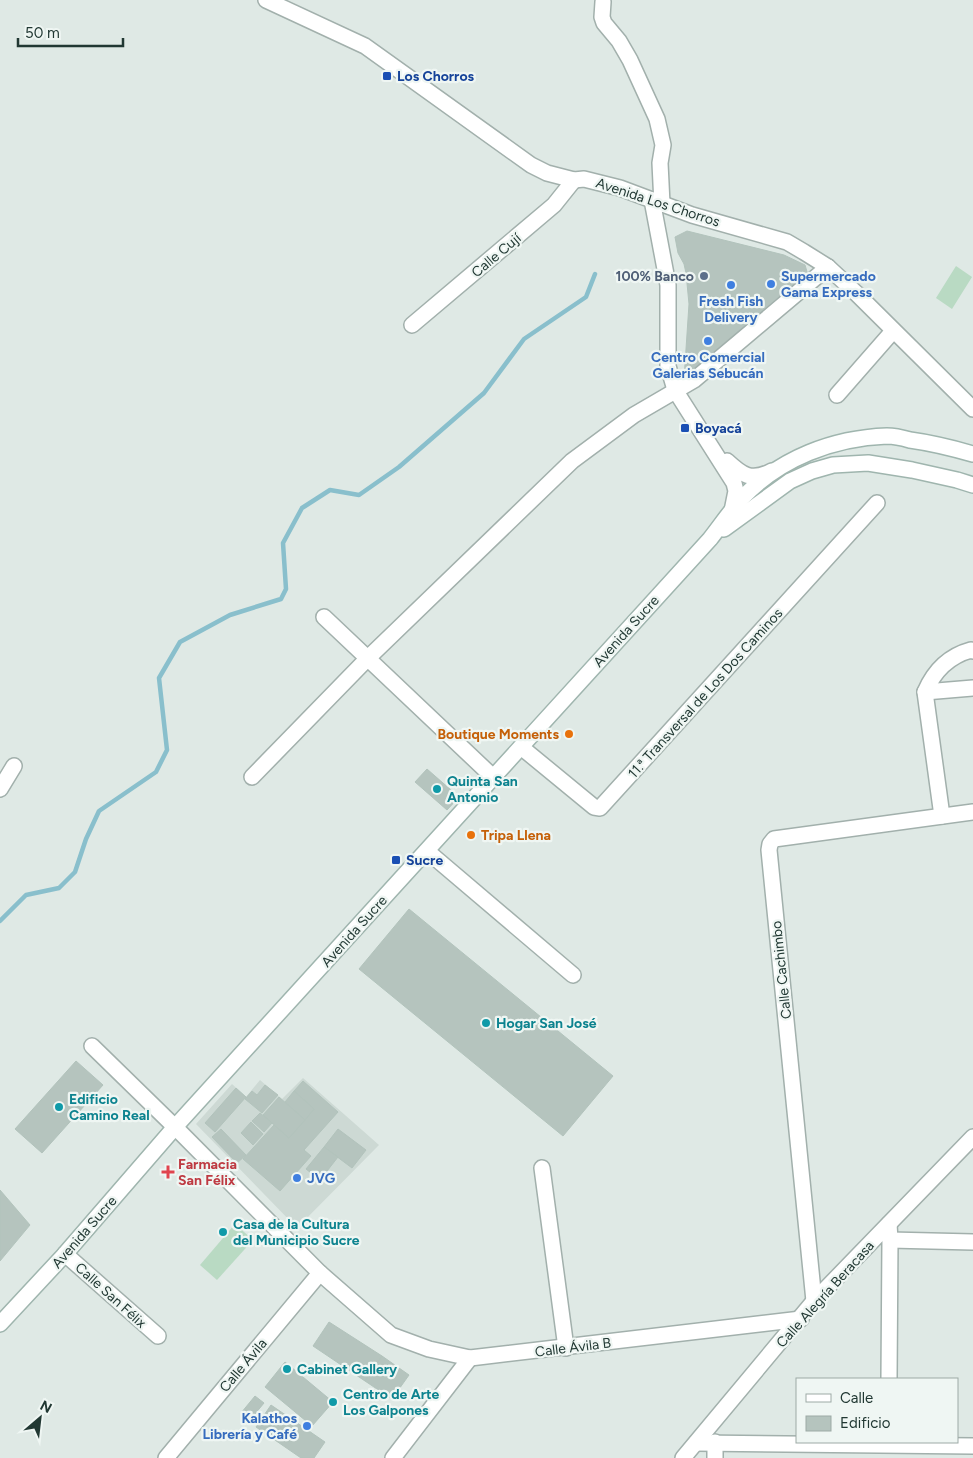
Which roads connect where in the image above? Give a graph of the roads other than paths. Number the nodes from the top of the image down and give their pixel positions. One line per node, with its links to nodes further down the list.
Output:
1 (266, 0): 3 (street, Avenida Los Chorros)
2 (603, 2): 4 (street)
3 (574, 180): 4 (street, Avenida Los Chorros); 6 (street, Calle Cují)
4 (657, 202): 5 (street, Avenida Los Chorros); 8 (street)
5 (828, 267): 7 (street, Avenida Los Chorros); 8 (street)
6 (412, 325)
7 (893, 331): 9 (street); 10 (street, Avenida Los Chorros)
8 (675, 390): 11 (street); 20 (street)
9 (837, 395)
10 (973, 409)
11 (711, 446): 13 (street); 16 (street)
12 (973, 454): 13 (street, Avenida Sucre)
13 (788, 462): 16 (street, Avenida Sucre)
14 (973, 486): 17 (street, Avenida Sucre)
15 (877, 503): 23 (street, 11.ª Transversal de Los Dos Caminos)
16 (732, 510): 17 (street, Avenida Sucre)
17 (710, 539): 23 (street, Avenida Sucre)
18 (324, 617): 20 (street)
19 (973, 651): 22 (street)
20 (368, 658): 25 (street); 26 (street)
21 (973, 688): 22 (street)
22 (926, 692): 29 (street)
23 (521, 747): 26 (street, Avenida Sucre)
24 (14, 766): 27 (street)
25 (252, 777)
26 (493, 777): 30 (street, Avenida Sucre)
27 (0, 789)
28 (973, 812): 29 (street, Calle Cachimbo)
29 (942, 816): 41 (street, Calle Cachimbo)
30 (427, 851): 31 (street); 33 (street, Avenida Sucre)
31 (573, 975)
32 (92, 1046): 33 (street, Calle Ávila B)
33 (175, 1127): 39 (street, Avenida Sucre); 40 (street, Calle Ávila B)
34 (973, 1137): 36 (street, Calle Alegría Beracasa)
35 (542, 1168): 45 (street)
36 (889, 1224): 37 (street); 41 (street, Calle Alegría Beracasa)
37 (890, 1240): 38 (street); 47 (street)
38 (973, 1242)
39 (65, 1254): 43 (street, Avenida Sucre); 44 (street, Calle San Félix)
40 (320, 1273): 46 (street, Calle Ávila B); 53 (street, Calle Ávila)
41 (814, 1301): 42 (street, Calle Alegría Beracasa)
42 (801, 1319): 45 (street, Calle Ávila B); 49 (street, Calle Alegría Beracasa)
43 (0, 1324)
44 (158, 1336)
45 (566, 1348): 46 (street, Calle Ávila B)
46 (470, 1358): 54 (street)
47 (889, 1378)
48 (715, 1442): 49 (street); 52 (street); 56 (street)
49 (696, 1443): 55 (street, Calle Alegría Beracasa)
50 (973, 1446): 51 (street)
51 (888, 1448): 52 (street)
52 (804, 1451)
53 (166, 1458)
54 (394, 1458)
55 (682, 1458)
56 (715, 1458)

